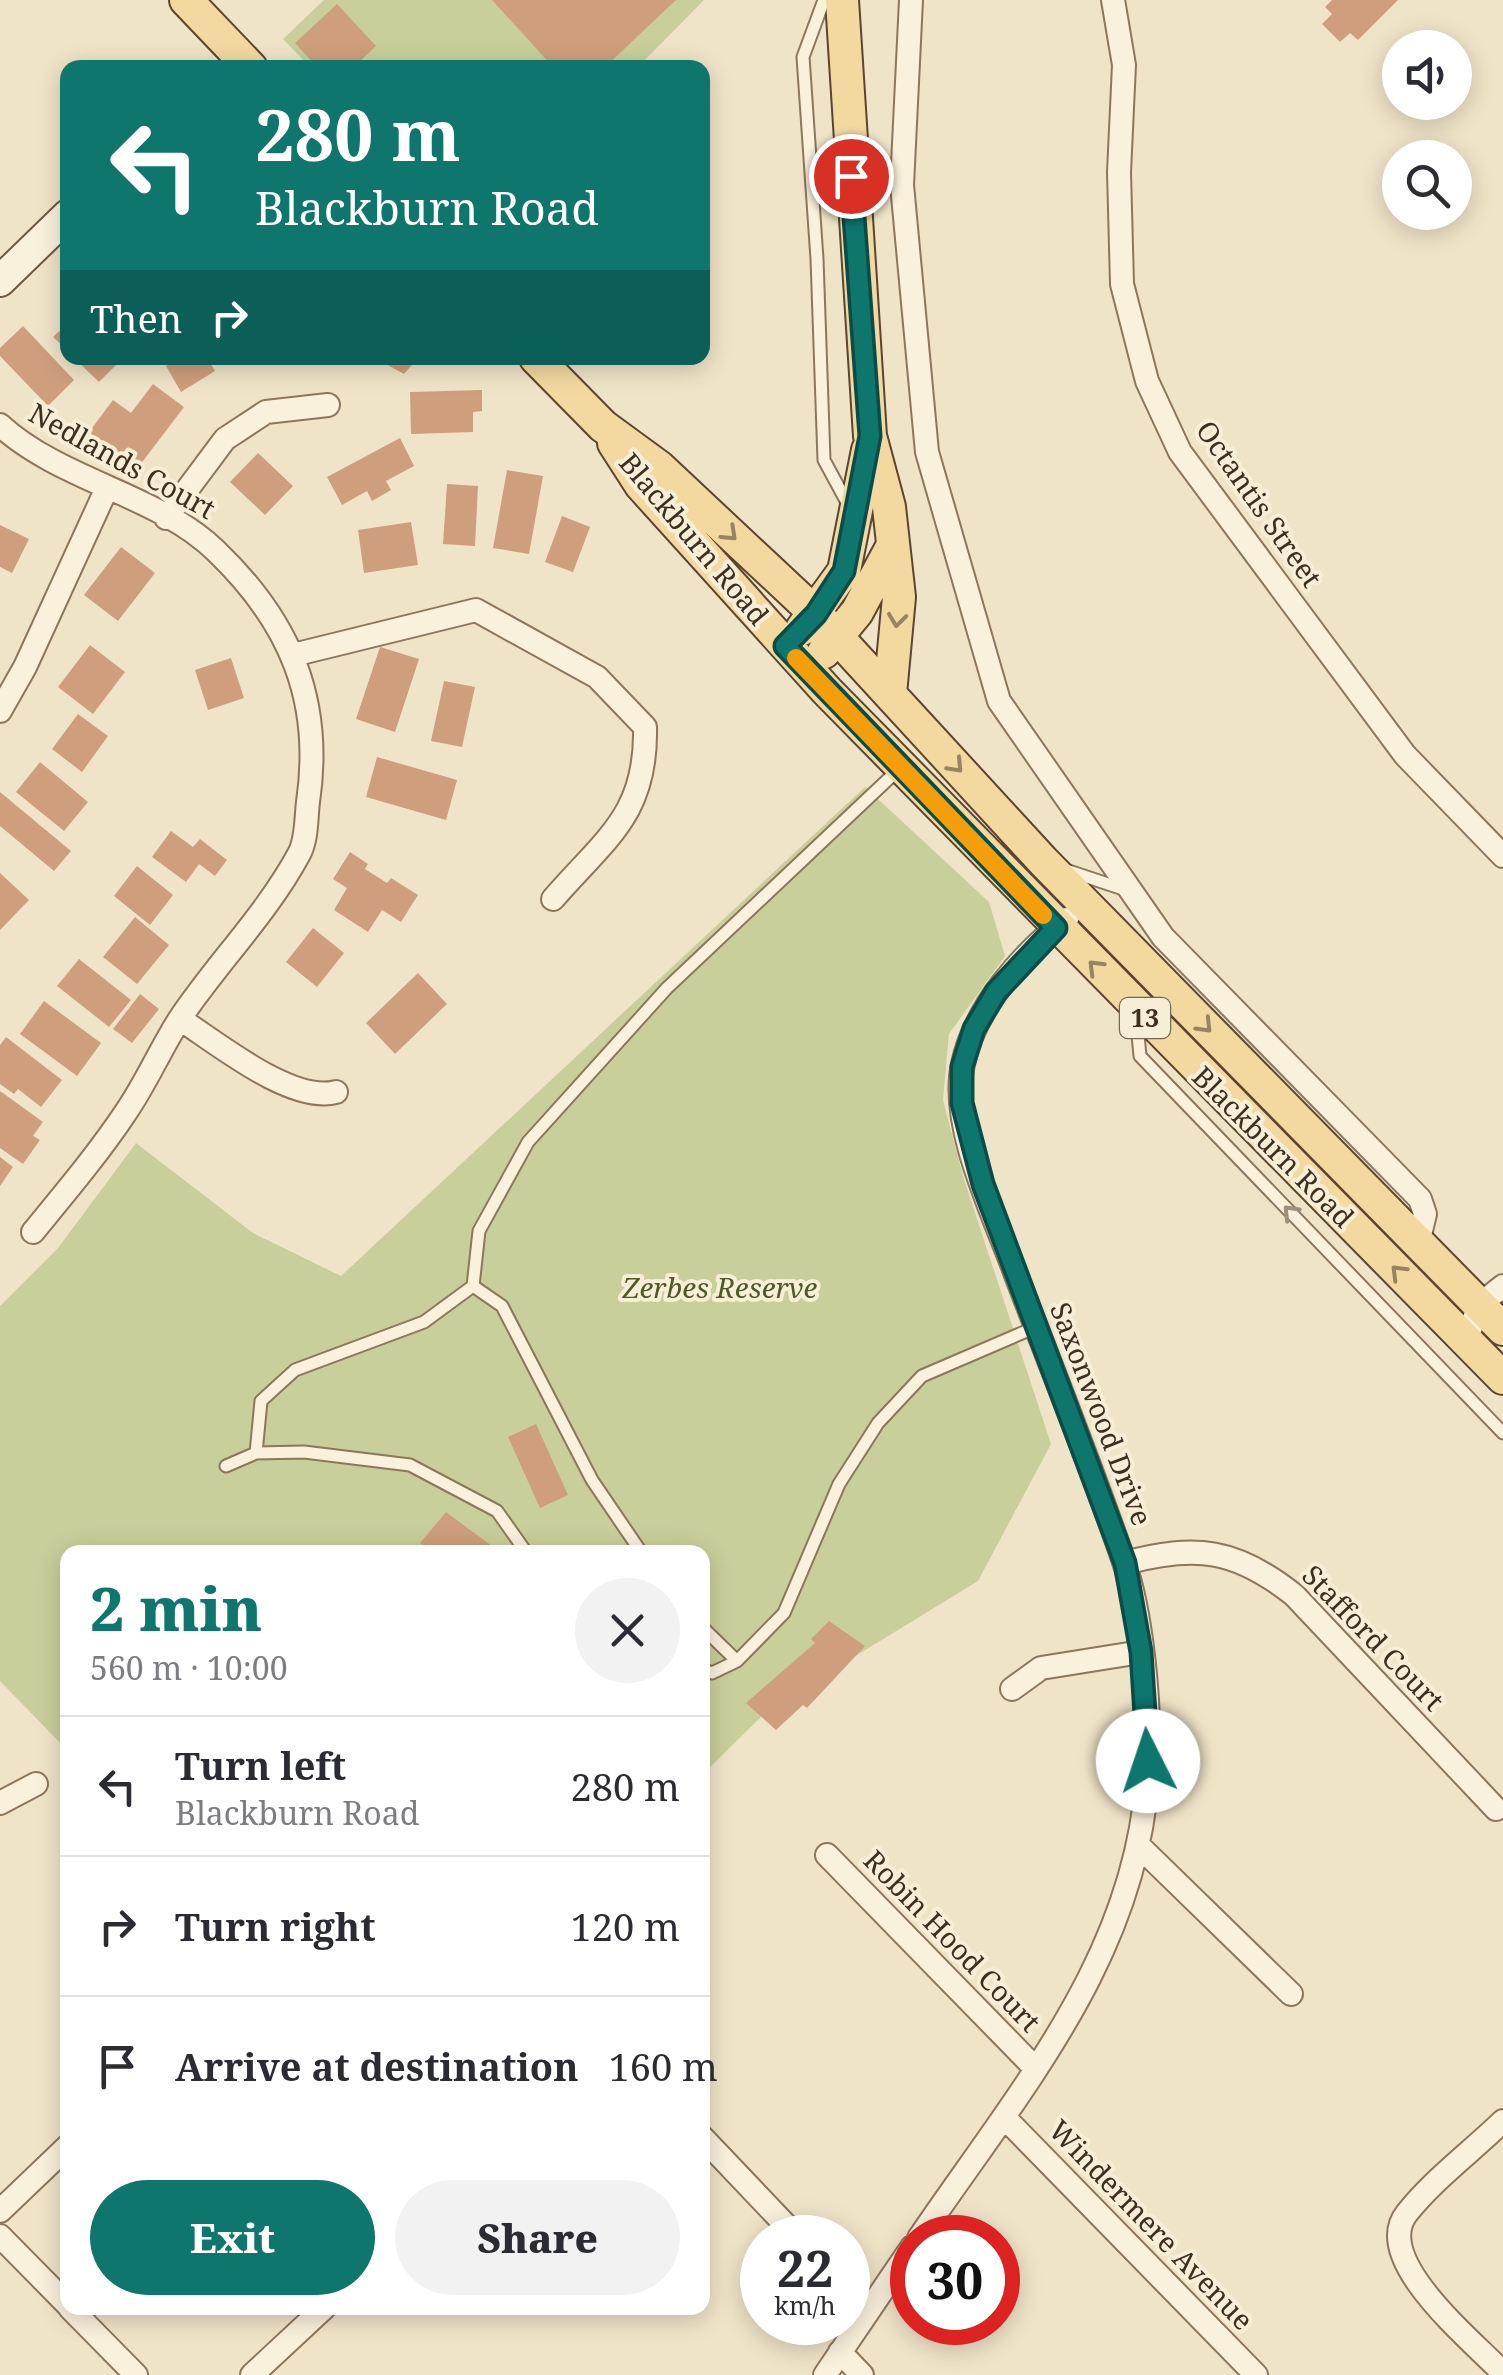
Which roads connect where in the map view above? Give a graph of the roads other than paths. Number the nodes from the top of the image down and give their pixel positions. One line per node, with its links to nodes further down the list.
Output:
1 (186, 0): 6 (main road)
2 (824, 0): 16 (lane)
3 (842, 0): 13 (main road)
4 (911, 0): 26 (street)
5 (1113, 0): 24 (street, Octantis Street)
6 (233, 60)
7 (60, 223): 8 (main road)
8 (0, 282)
9 (543, 365): 12 (main road, Blackburn Road)
10 (328, 405): 15 (street)
11 (0, 425): 14 (street, Nedlands Court)
12 (603, 426): 18 (main road, Blackburn Road, one-way to 18); 20 (main road, Blackburn Road)
13 (870, 436): 16 (main road); 17 (main road)
14 (106, 490): 15 (street, Nedlands Court); 22 (street)
15 (166, 518): 19 (street, Nedlands Court)
16 (857, 520): 18 (main road)
17 (893, 545): 18 (main road); 21 (main road, one-way to 21)
18 (827, 626): 20 (main road); 21 (main road, Blackburn Road)
19 (293, 656): 27 (street); 31 (street, Nedlands Court)
20 (806, 669): 23 (main road, Blackburn Road / 13)
21 (890, 694): 25 (main road, Blackburn Road / 13, one-way to 25)
22 (0, 710)
23 (901, 767): 29 (main road, Blackburn Road / 13); 35 (lane)
24 (1503, 856)
25 (1043, 861): 26 (lane); 28 (main road, Blackburn Road / 13)
26 (1130, 891): 34 (street)
27 (553, 899)
28 (1086, 905): 29 (street, Saxonwood Drive); 34 (main road, Blackburn Road / 13, one-way to 34)
29 (1056, 928): 30 (main road, Blackburn Road / 13, one-way to 29); 37 (street, Saxonwood Drive)
30 (1136, 1008): 39 (main road, Blackburn Road / 13, one-way to 30); 41 (lane, one-way to 30)
31 (180, 1019): 32 (street); 33 (street, Nedlands Court)
32 (336, 1092)
33 (33, 1232)
34 (1418, 1243): 36 (main road, Blackburn Road / 13)
35 (473, 1286): 42 (lane); 45 (lane)
36 (1491, 1296): 38 (main road, Blackburn Road / 13); 39 (street)
37 (1036, 1327): 46 (street, Saxonwood Drive); 49 (lane)
38 (1503, 1328)
39 (1482, 1343): 40 (main road, Blackburn Road / 13)
40 (1503, 1378)
41 (1503, 1434)
42 (256, 1453): 43 (lane); 44 (lane)
43 (226, 1466)
44 (521, 1545)
45 (636, 1545)
46 (1125, 1563): 48 (street, Saxonwood Drive); 54 (street, Stafford Court)
47 (710, 1635): 49 (lane)
48 (1141, 1652): 51 (street); 55 (street, Saxonwood Drive)
49 (737, 1661): 50 (lane)
50 (710, 1672)
51 (1012, 1688)
52 (36, 1784): 53 (street)
53 (0, 1803)
54 (1496, 1809)
55 (1138, 1845): 57 (street); 58 (street, Saxonwood Drive)
56 (827, 1855): 58 (street, Robin Hood Court)
57 (1291, 1994)
58 (1035, 2068): 59 (street, Saxonwood Drive)
59 (1004, 2117): 65 (street, Saxonwood Drive); 79 (street, Windermere Avenue)
60 (1503, 2122): 74 (street)
61 (710, 2145): 64 (street)
62 (60, 2154): 63 (street)
63 (0, 2211)
64 (776, 2215)
65 (935, 2215)
66 (0, 2236): 68 (street)
67 (890, 2280): 69 (street)
68 (60, 2297)
69 (870, 2309)
70 (78, 2315): 75 (street)
71 (316, 2315): 76 (street)
72 (845, 2345): 73 (street)
73 (840, 2352): 77 (street); 78 (street)
74 (1503, 2373)
75 (136, 2375)
76 (252, 2375)
77 (825, 2375)
78 (862, 2375)
79 (1256, 2375)

